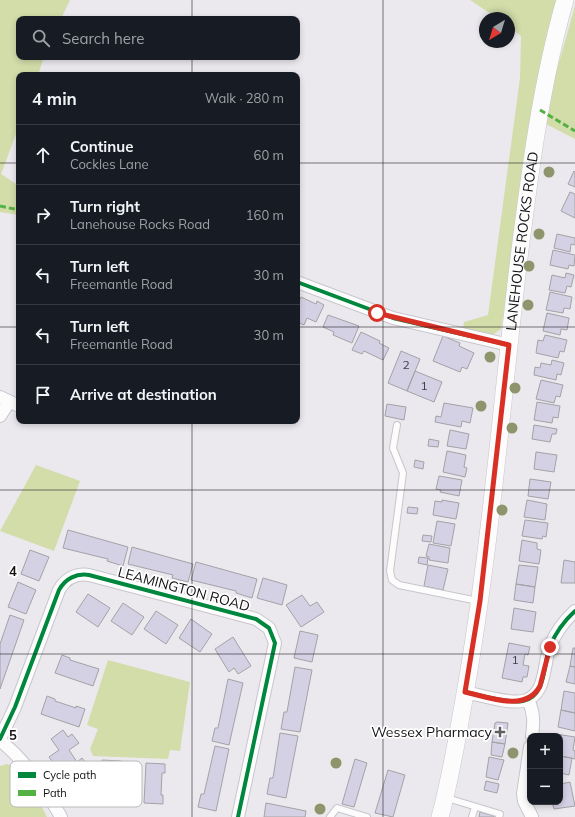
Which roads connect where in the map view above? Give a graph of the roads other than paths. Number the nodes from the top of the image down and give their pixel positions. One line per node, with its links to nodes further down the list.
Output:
1 (565, 0): 3 (main road, LANEHOUSE ROCKS ROAD)
2 (300, 283): 3 (street)
3 (509, 345): 7 (main road, LANEHOUSE ROCKS ROAD)
4 (9, 402): 5 (street)
5 (0, 416)
6 (397, 425): 7 (lane)
7 (480, 601): 9 (main road, LANEHOUSE ROCKS ROAD)
8 (575, 611): 10 (street)
9 (465, 692): 10 (street); 15 (main road, LANEHOUSE ROCKS ROAD)
10 (528, 700): 11 (street)
11 (532, 733)
12 (0, 740): 13 (street); 20 (street, LEAMINGTON ROAD)
13 (23, 761)
14 (527, 767): 25 (street)
15 (445, 798): 17 (lane); 23 (main road, LANEHOUSE ROCKS ROAD)
16 (55, 807): 19 (street)
17 (475, 807): 18 (lane); 24 (lane)
18 (473, 816)
19 (61, 817)
20 (238, 817)
21 (330, 817): 22 (lane)
22 (367, 817)
23 (440, 817)
24 (499, 817)
25 (532, 817)

